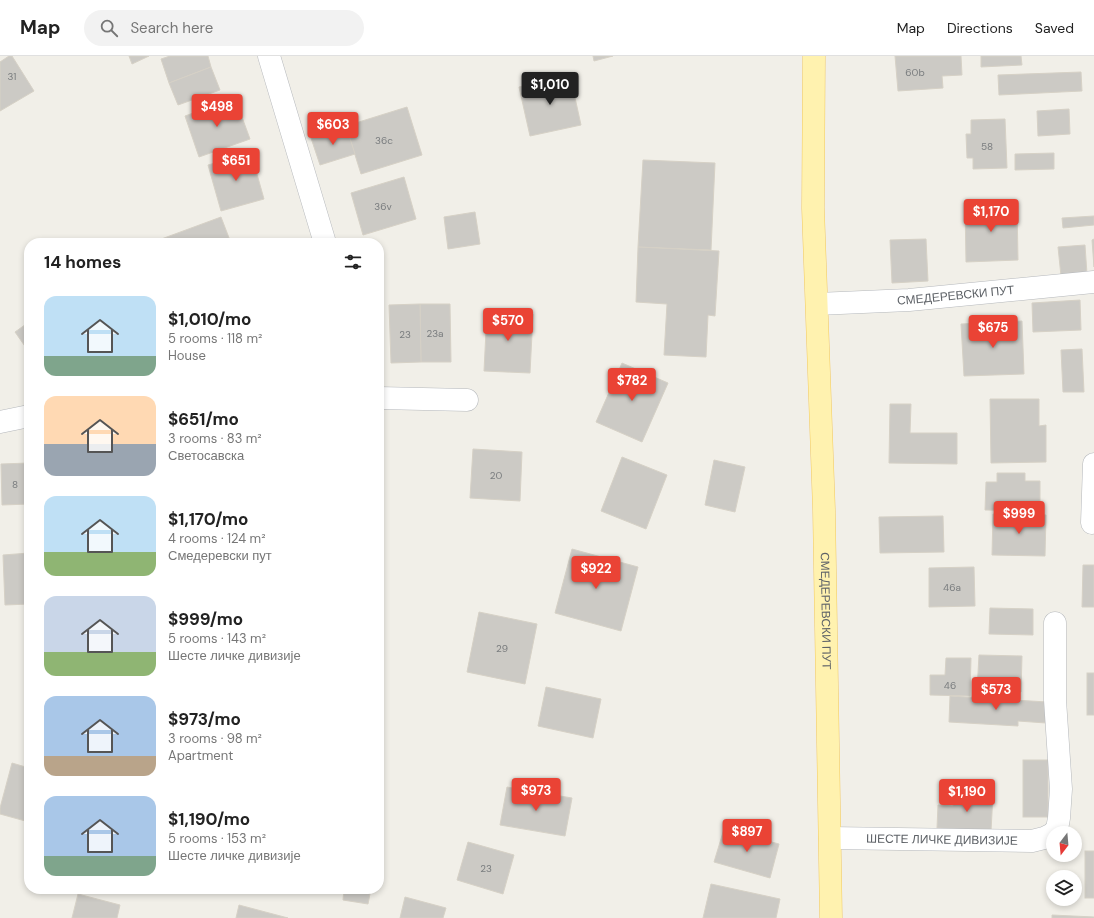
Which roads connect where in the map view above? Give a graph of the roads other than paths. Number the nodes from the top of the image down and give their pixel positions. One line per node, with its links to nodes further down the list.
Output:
1 (269, 56): 3 (street)
2 (814, 56): 5 (main road, СМЕДЕРЕВСКИ ПУТ)
3 (324, 238)
4 (1094, 282): 5 (street, СМЕДЕРЕВСКИ ПУТ)
5 (817, 304): 13 (main road, СМЕДЕРЕВСКИ ПУТ)
6 (384, 398): 7 (street)
7 (467, 400)
8 (24, 417): 9 (street)
9 (0, 422)
10 (1094, 464): 11 (street)
11 (1092, 523)
12 (1055, 624): 13 (street, ШЕСТЕ ЛИЧКЕ ДИВИЗИЈЕ)
13 (830, 838): 14 (main road, СМЕДЕРЕВСКИ ПУТ)
14 (831, 918)

